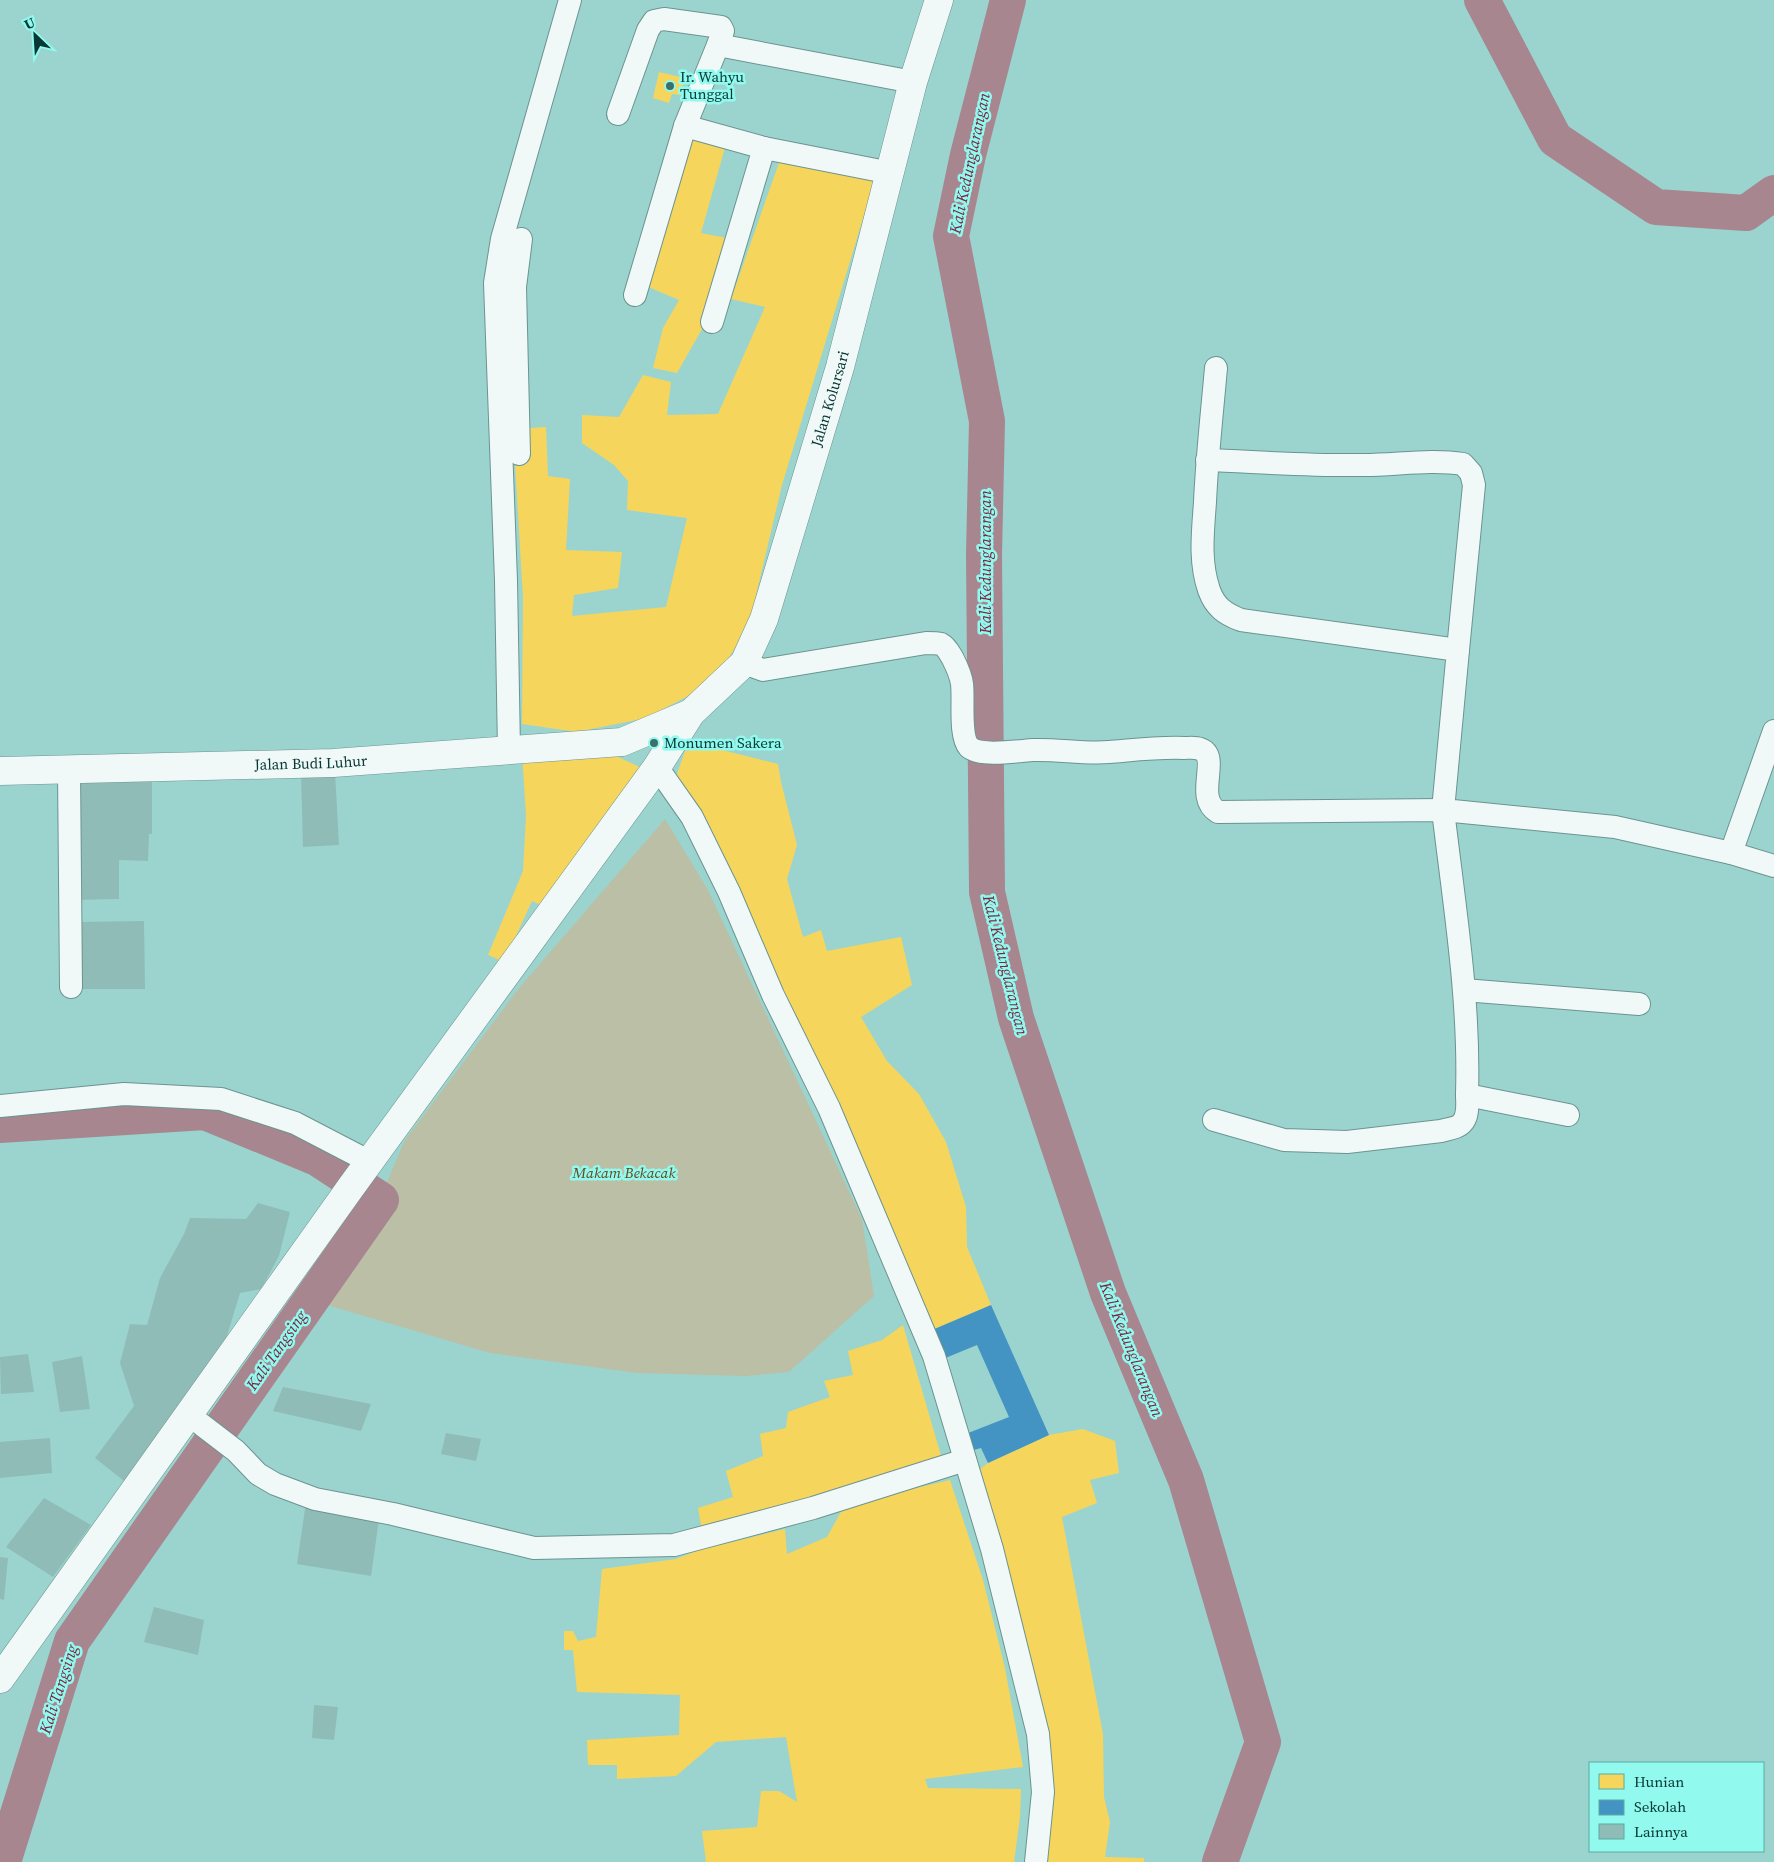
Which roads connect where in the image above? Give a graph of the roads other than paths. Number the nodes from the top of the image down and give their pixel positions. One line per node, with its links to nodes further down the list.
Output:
1 (570, 0): 12 (street)
2 (939, 0): 4 (street, Jalan Kolursari)
3 (718, 45): 4 (street); 5 (street); 6 (street)
4 (914, 82): 8 (street, Jalan Kolursari)
5 (618, 114)
6 (685, 126): 7 (street); 10 (street)
7 (764, 148): 8 (street); 11 (street)
8 (891, 173): 17 (street, Jalan Kolursari)
9 (521, 239): 12 (street)
10 (636, 295)
11 (712, 322)
12 (506, 338): 14 (street); 21 (street)
13 (1216, 368): 15 (street)
14 (519, 454)
15 (1207, 460): 16 (street); 16 (street)
16 (1458, 650): 25 (street)
17 (744, 663): 18 (street, Jalan Kolursari); 25 (street)
18 (691, 713): 20 (street, Jalan Budi Luhur); 22 (street, Jalan Kolursari)
19 (1774, 731): 26 (street)
20 (622, 742): 21 (street, Jalan Budi Luhur); 22 (street)
21 (509, 750): 23 (street, Jalan Budi Luhur)
22 (657, 767): 35 (street, Jalan Kolursari); 37 (street)
23 (69, 770): 24 (street, Jalan Budi Luhur); 28 (street)
24 (0, 771)
25 (1443, 810): 26 (street); 29 (street)
26 (1731, 853): 27 (street)
27 (1774, 866)
28 (71, 987)
29 (1464, 990): 30 (street); 31 (street)
30 (1639, 1004)
31 (1467, 1095): 33 (street); 34 (street)
32 (0, 1106): 35 (street)
33 (1568, 1115)
34 (1214, 1120)
35 (362, 1172): 36 (street, Jalan Kolursari)
36 (196, 1420): 37 (street); 38 (street, Jalan Kolursari)
37 (965, 1460): 39 (street)
38 (0, 1679)
39 (1036, 1862)

